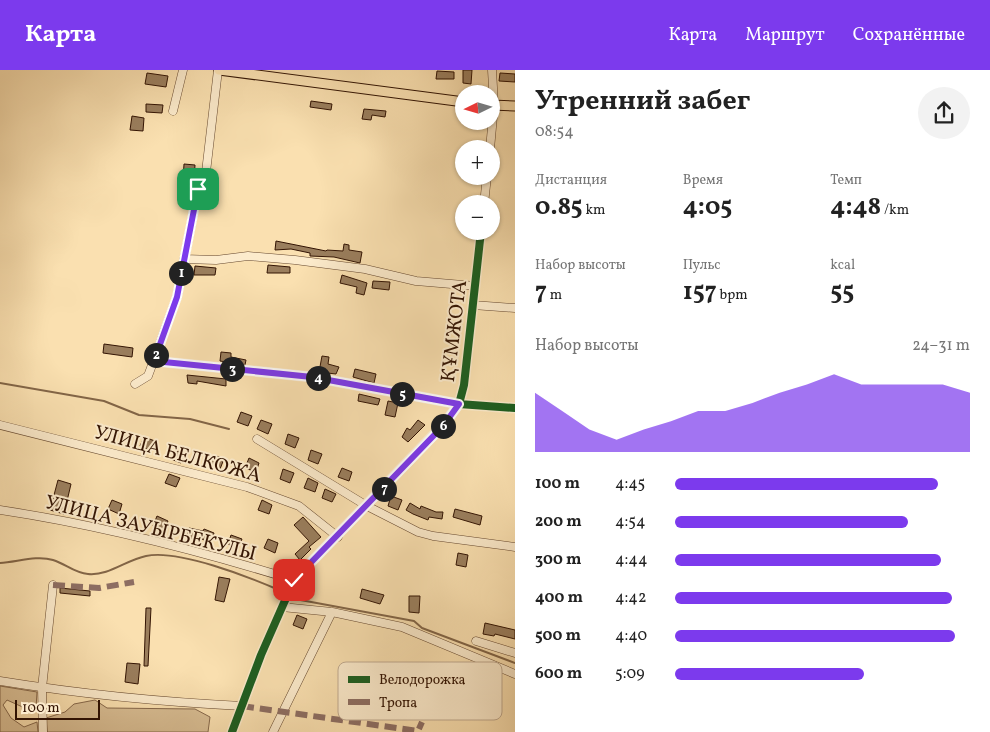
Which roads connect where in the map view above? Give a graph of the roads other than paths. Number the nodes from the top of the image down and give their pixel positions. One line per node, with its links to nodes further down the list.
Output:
1 (182, 70): 8 (street)
2 (218, 70): 5 (main road); 10 (street)
3 (492, 70): 4 (street)
4 (492, 85)
5 (455, 101)
6 (500, 105): 7 (main road)
7 (515, 106)
8 (174, 111)
9 (480, 240): 11 (street, ҚҰМЖОТА)
10 (184, 259): 11 (street); 14 (street)
11 (475, 286): 12 (street, ҚҰМЖОТА)
12 (473, 305): 13 (street); 16 (street, ҚҰМЖОТА)
13 (515, 308)
14 (154, 361): 15 (street); 16 (street)
15 (135, 384)
16 (459, 404): 17 (street); 20 (street, ҚҰМЖОТА)
17 (515, 408)
18 (0, 425): 22 (street, УЛИЦА БЕЛКОЖА)
19 (257, 439): 20 (street)
20 (367, 506): 22 (street, ҚҰМЖОТА); 23 (street)
21 (0, 510): 24 (street, УЛИЦА ЗАУЫРБЕКУЛЫ)
22 (338, 537): 24 (street, ҚҰМЖОТА)
23 (515, 547)
24 (294, 580): 26 (street)
25 (53, 585): 34 (street)
26 (282, 607): 27 (street); 35 (street)
27 (332, 612): 30 (street); 38 (street)
28 (476, 641): 29 (street)
29 (515, 653)
30 (486, 662)
31 (502, 669): 32 (street)
32 (515, 674)
33 (0, 681): 34 (street)
34 (42, 688): 35 (street); 36 (street)
35 (242, 706): 37 (street)
36 (43, 732)
37 (232, 732)
38 (274, 732)

